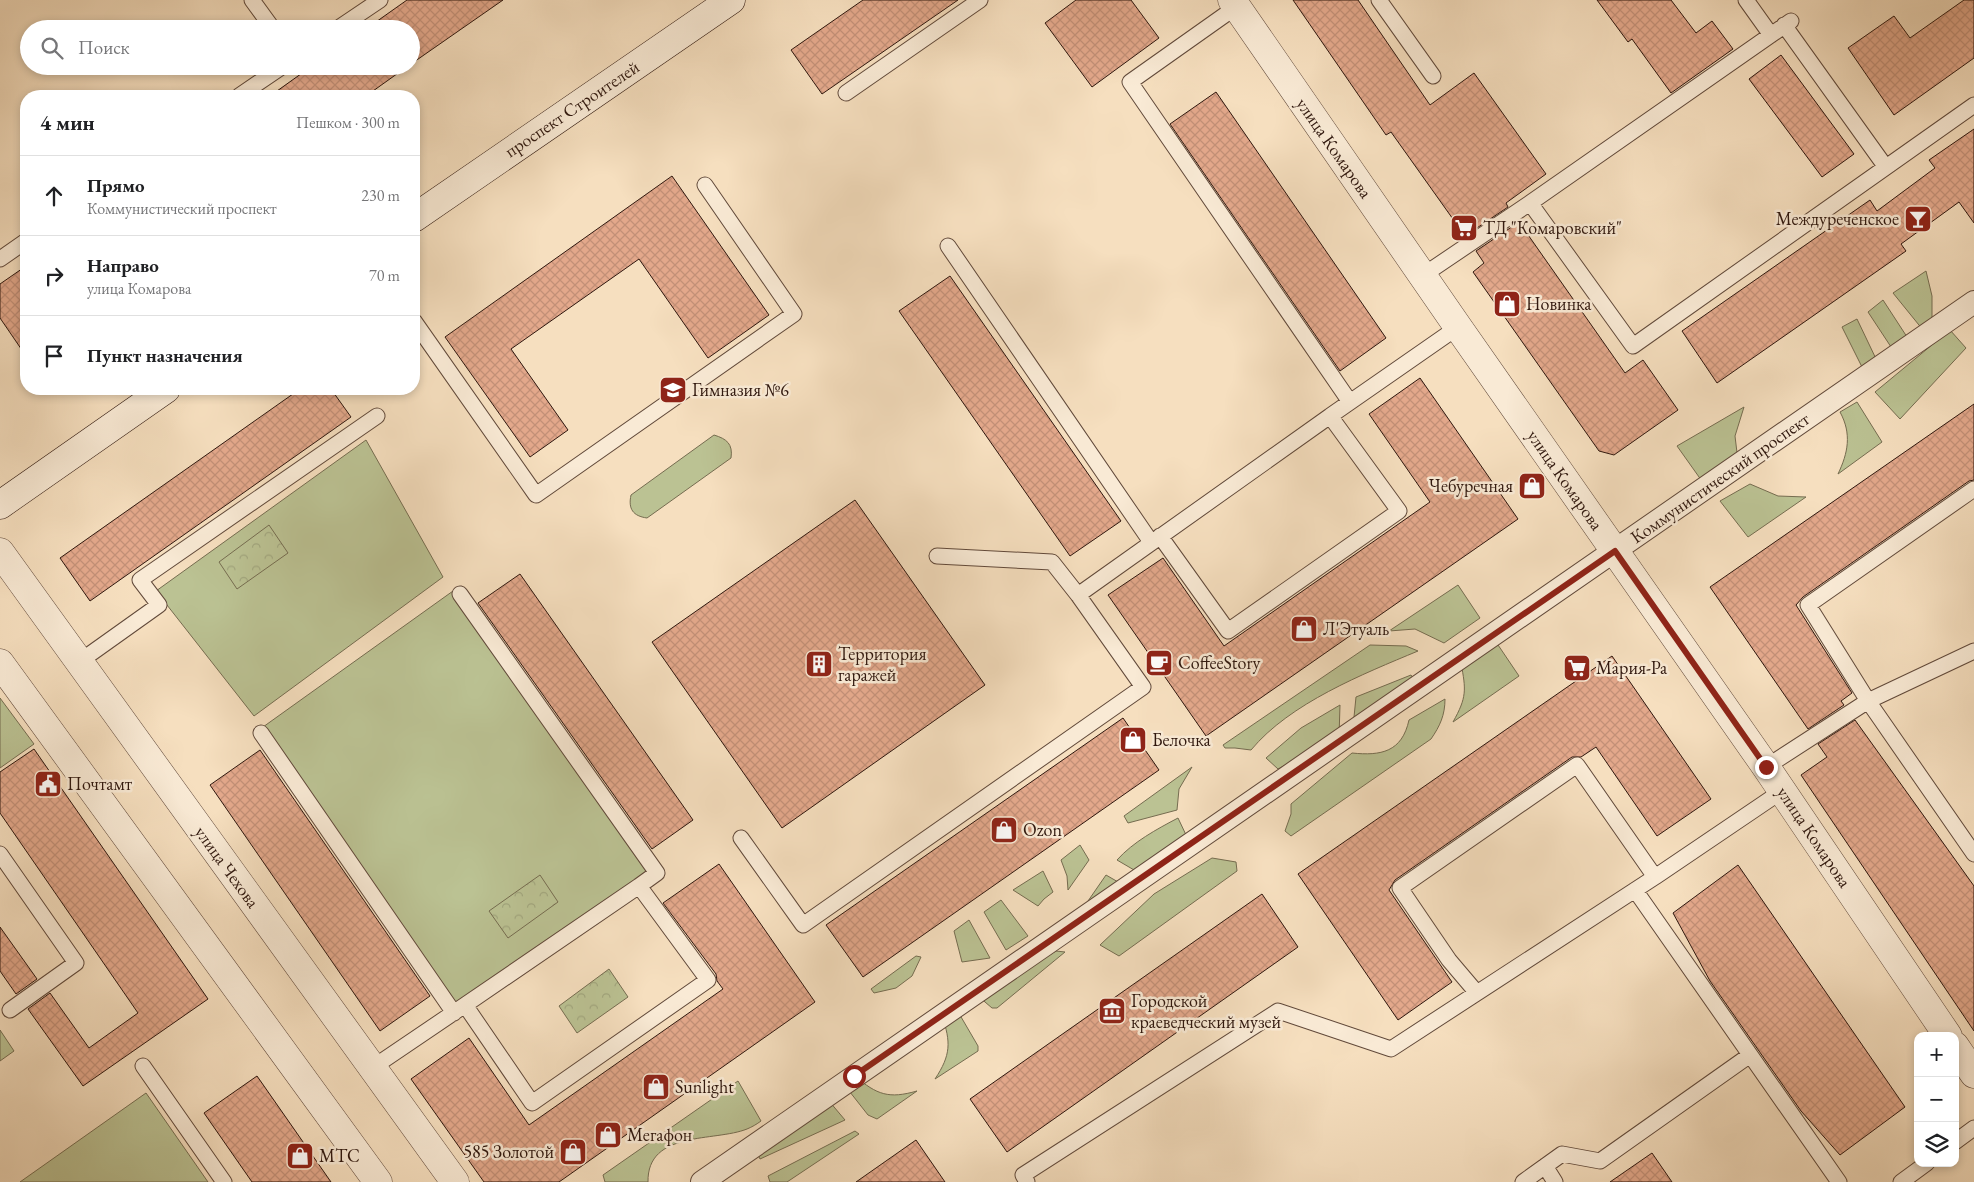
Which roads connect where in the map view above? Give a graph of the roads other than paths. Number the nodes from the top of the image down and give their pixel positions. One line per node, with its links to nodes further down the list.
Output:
1 (252, 0): 8 (lane)
2 (380, 0): 9 (lane)
3 (731, 0): 19 (street, проспект Строителей)
4 (980, 0): 14 (lane)
5 (1379, 0): 12 (lane)
6 (1746, 0): 10 (lane)
7 (1234, 3): 23 (street, улица Комарова); 28 (lane)
8 (267, 20)
9 (351, 20)
10 (1771, 34): 16 (lane); 18 (lane)
11 (270, 75): 13 (lane)
12 (1433, 76)
13 (248, 90)
14 (846, 93)
15 (1974, 105): 16 (lane)
16 (1885, 166): 18 (lane)
17 (704, 185): 26 (lane)
18 (1530, 203): 23 (lane)
19 (420, 214)
20 (20, 246): 22 (lane)
21 (948, 246): 33 (lane)
22 (0, 259)
23 (1422, 276): 25 (street, улица Комарова)
24 (1974, 302): 34 (street, Коммунистический проспект)
25 (1458, 327): 28 (lane); 34 (street, улица Комарова)
26 (420, 330)
27 (157, 395): 32 (street)
28 (1350, 402): 30 (lane)
29 (377, 416): 40 (lane)
30 (1330, 416): 33 (lane); 33 (lane)
31 (1974, 489): 42 (lane)
32 (0, 505)
33 (1156, 539): 38 (lane)
34 (1615, 551): 44 (street, улица Комарова); 68 (street, Коммунистический проспект)
35 (0, 552): 40 (street, улица Чехова)
36 (937, 556): 38 (lane)
37 (460, 594): 50 (lane)
38 (1078, 595): 46 (lane)
39 (1974, 651): 42 (lane)
40 (79, 662): 59 (street, улица Чехова)
41 (0, 663): 66 (street)
42 (1868, 701): 44 (lane); 48 (lane)
43 (261, 733): 53 (lane)
44 (1766, 767): 45 (street, улица Комарова)
45 (1782, 791): 49 (lane); 55 (street, улица Комарова)
46 (741, 838)
47 (0, 854): 54 (lane)
48 (1974, 854)
49 (1655, 877): 51 (lane); 52 (lane)
50 (639, 886): 53 (lane); 53 (lane)
51 (1635, 890): 52 (lane); 57 (lane)
52 (1477, 993): 69 (lane)
53 (460, 1009): 59 (lane)
54 (10, 1010)
55 (1945, 1032)
56 (1959, 1052): 60 (street)
57 (1750, 1055): 63 (lane); 72 (lane)
58 (143, 1066): 65 (lane)
59 (372, 1068): 67 (street, улица Чехова)
60 (1974, 1074)
61 (1974, 1128): 62 (lane)
62 (1959, 1139)
63 (1545, 1166): 70 (lane); 71 (lane)
64 (1922, 1167): 73 (lane)
65 (224, 1182)
66 (378, 1182)
67 (454, 1182)
68 (702, 1182)
69 (1027, 1182)
70 (1523, 1182)
71 (1555, 1182)
72 (1840, 1182)
73 (1901, 1182)

